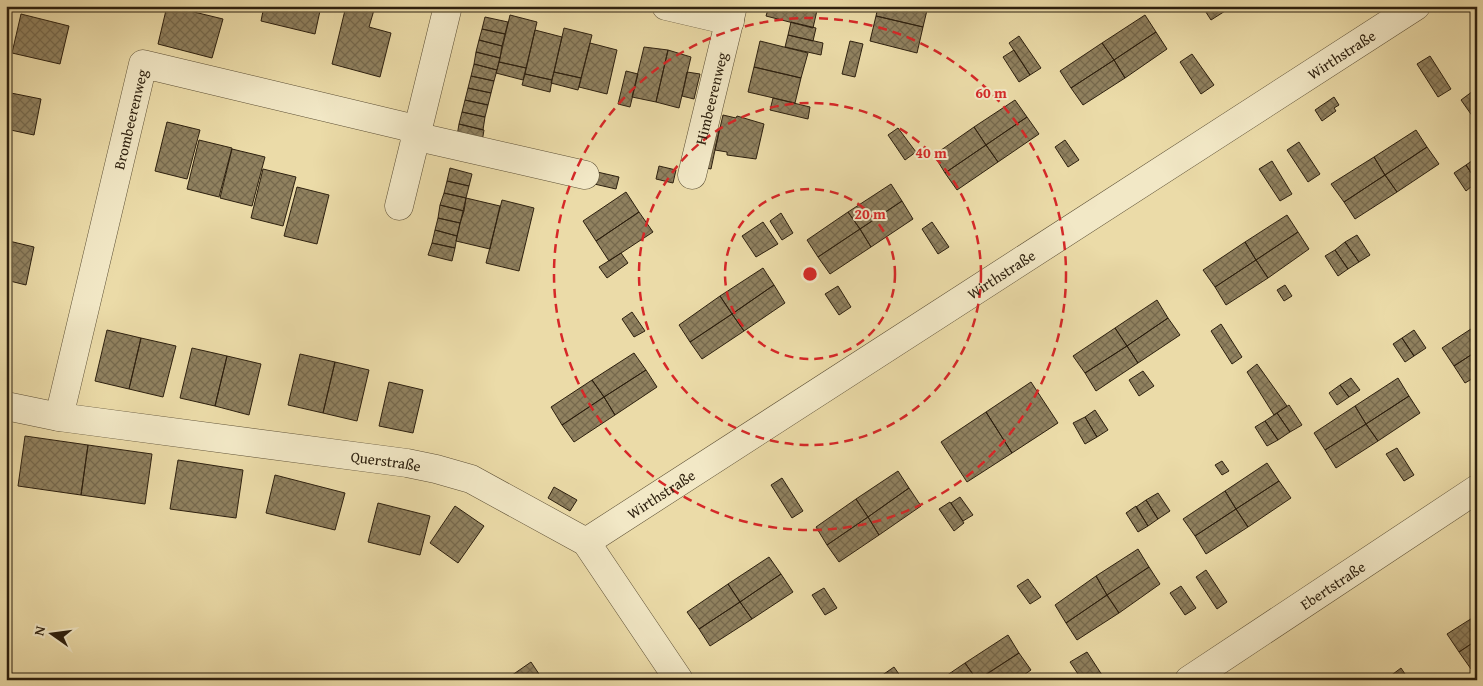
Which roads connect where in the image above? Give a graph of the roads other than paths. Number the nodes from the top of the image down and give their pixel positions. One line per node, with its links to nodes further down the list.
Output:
1 (448, 6): 5 (street)
2 (666, 6): 4 (street, Himbeerenweg)
3 (1416, 6): 12 (street, Wirthstraße)
4 (732, 14): 7 (street, Himbeerenweg)
5 (415, 132): 6 (street, Brombeerenweg); 8 (street); 10 (street, Brombeerenweg)
6 (585, 175)
7 (692, 175)
8 (398, 206)
9 (6, 406): 10 (street, Querstraße)
10 (59, 417): 12 (street, Querstraße)
11 (1477, 489): 14 (street, Ebertstraße)
12 (586, 542): 13 (street, Querstraße)
13 (679, 680)
14 (1189, 680)

